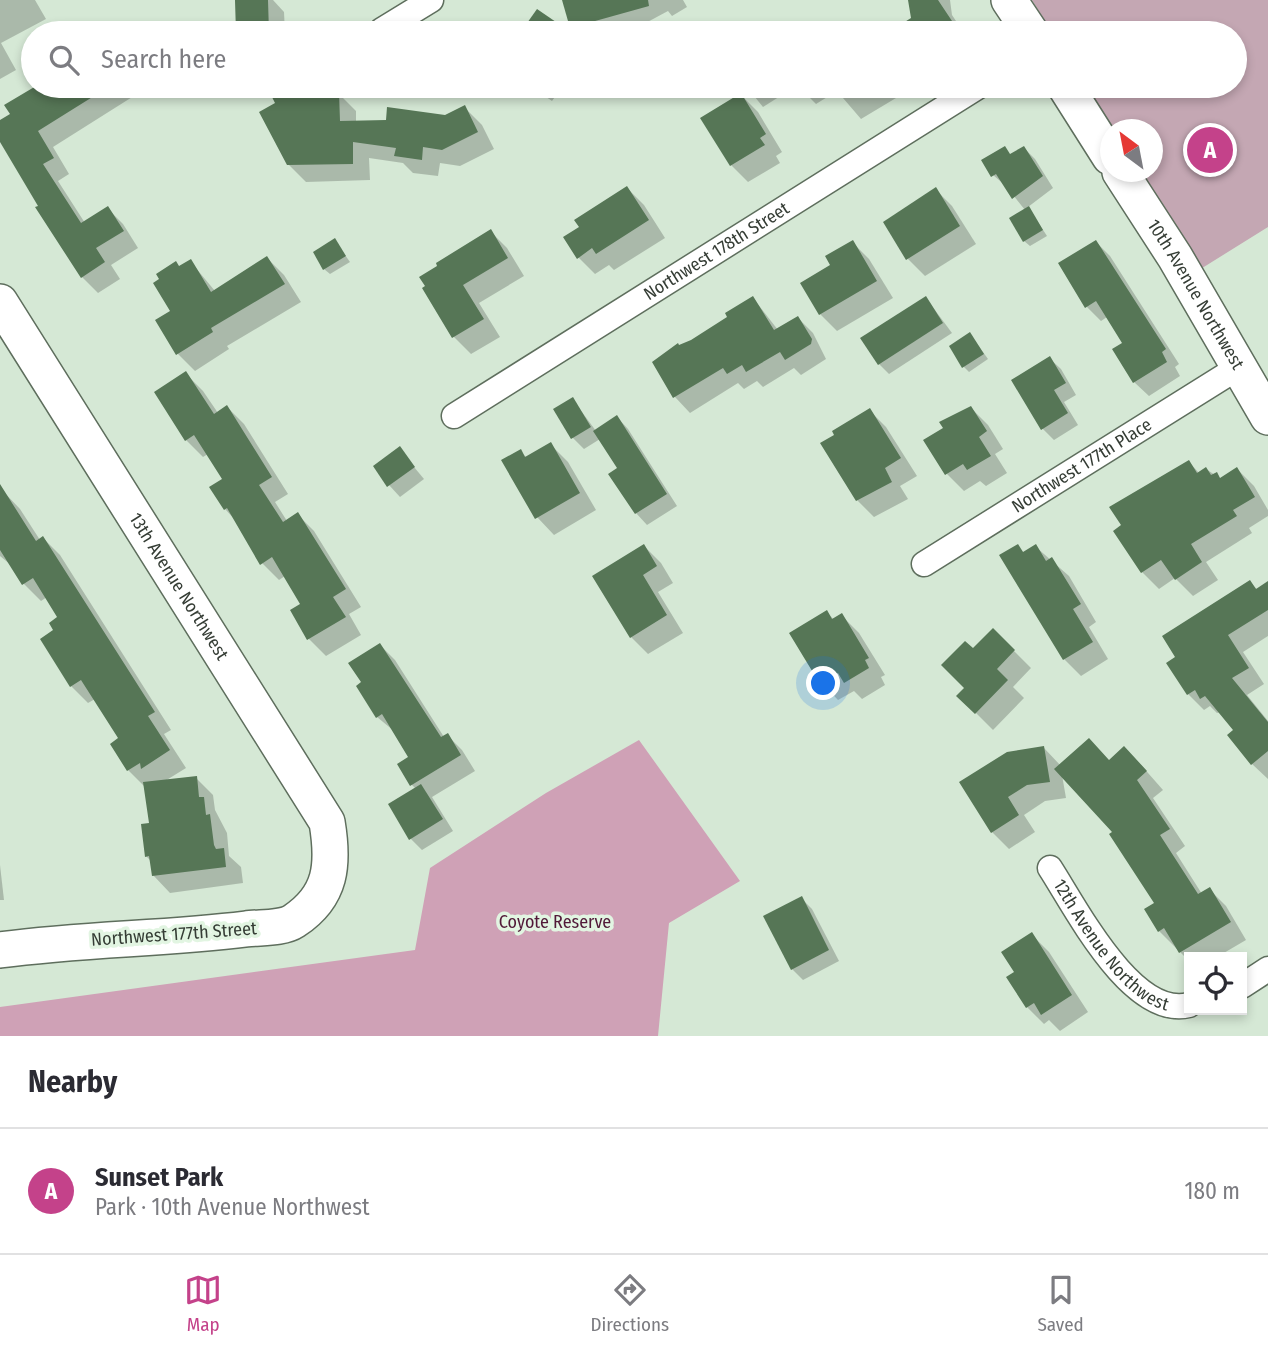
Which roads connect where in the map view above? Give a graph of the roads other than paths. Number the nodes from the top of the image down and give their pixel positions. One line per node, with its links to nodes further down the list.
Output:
1 (431, 0): 3 (street)
2 (1009, 0): 4 (street)
3 (397, 21)
4 (1023, 21)
5 (960, 98): 11 (street, Northwest 178th Street)
6 (1073, 98): 7 (street)
7 (1100, 140)
8 (1126, 182): 10 (street, 10th Avenue Northwest)
9 (0, 302): 15 (street, 13th Avenue Northwest)
10 (1239, 367): 12 (street, 10th Avenue Northwest); 13 (street, Northwest 177th Place)
11 (454, 416)
12 (1268, 417)
13 (924, 564)
14 (1050, 868): 19 (street, 12th Avenue Northwest)
15 (328, 880): 16 (street, Northwest 177th Street)
16 (0, 950)
17 (1268, 968): 18 (street)
18 (1247, 983)
19 (1184, 1006)

